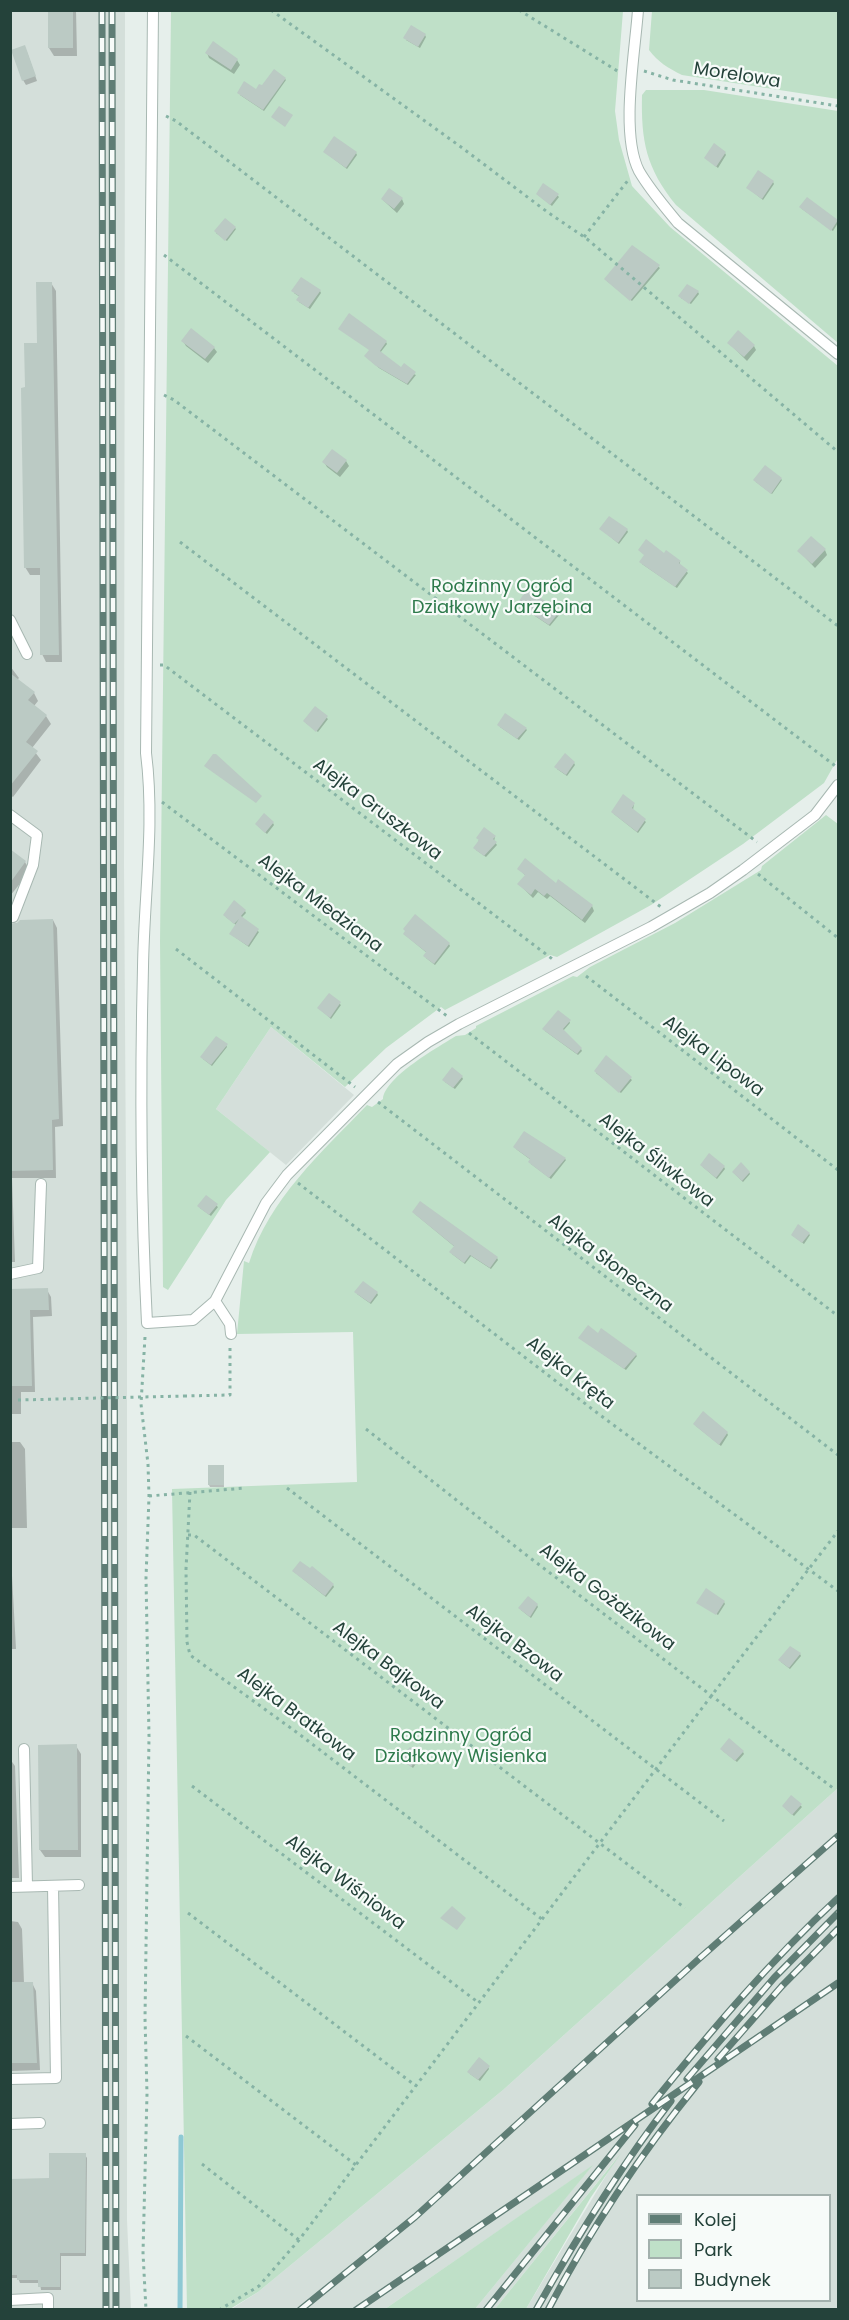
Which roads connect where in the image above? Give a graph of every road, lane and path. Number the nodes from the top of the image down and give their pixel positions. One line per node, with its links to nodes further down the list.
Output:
1 (153, 10): 39 (lane)
2 (271, 10): 10 (path)
3 (519, 10): 6 (path)
4 (638, 10): 5 (lane)
5 (633, 67): 6 (lane); 7 (path, Morelowa)
6 (633, 81): 9 (lane)
7 (838, 106)
8 (176, 121): 17 (path)
9 (639, 171): 10 (path); 12 (lane)
10 (584, 237): 14 (path)
11 (174, 263): 20 (path)
12 (838, 354)
13 (174, 400): 24 (path)
14 (838, 452)
15 (180, 542): 26 (path)
16 (10, 620): 18 (lane)
17 (838, 626)
18 (27, 654)
19 (172, 673): 30 (path, Alejka Gruszkowa)
20 (838, 768)
21 (838, 785): 24 (lane)
22 (166, 804): 31 (path, Alejka Miedziana)
23 (10, 815): 27 (lane)
24 (768, 850): 25 (lane)
25 (748, 866): 26 (lane); 28 (path)
26 (672, 915): 30 (lane)
27 (13, 917)
28 (838, 938)
29 (176, 949): 32 (path, Alejka Słoneczna)
30 (569, 968): 31 (lane); 33 (path, Alejka Lipowa)
31 (459, 1024): 32 (lane); 38 (path, Alejka Śliwkowa)
32 (365, 1094): 34 (lane); 43 (path, Alejka Słoneczna)
33 (838, 1170)
34 (287, 1175): 37 (lane); 50 (path, Alejka Kręta)
35 (41, 1184): 36 (lane)
36 (10, 1274)
37 (215, 1301): 39 (lane); 40 (lane)
38 (838, 1316)
39 (147, 1323): 47 (path)
40 (231, 1334): 41 (path, bridge)
41 (18, 1400)
42 (366, 1430): 52 (path, Alejka Gożdzikowa)
43 (838, 1455)
44 (245, 1488): 46 (path)
45 (287, 1488): 54 (path, Alejka Bzowa)
46 (190, 1492): 47 (path); 49 (path, Alejka Bratkowa)
47 (149, 1496): 77 (path)
48 (838, 1531): 50 (path)
49 (188, 1535): 58 (path, Alejka Bajkowa); 65 (path, Alejka Bratkowa)
50 (809, 1569): 51 (path, Alejka Kręta); 52 (path)
51 (838, 1591)
52 (712, 1695): 54 (path); 56 (path, Alejka Gożdzikowa)
53 (24, 1749): 60 (lane)
54 (656, 1771): 57 (path, Alejka Bzowa); 58 (path)
55 (192, 1786): 66 (path, Alejka Wiśniowa)
56 (833, 1788)
57 (724, 1821)
58 (601, 1844): 63 (path, Alejka Bajkowa); 65 (path)
59 (79, 1885): 61 (lane)
60 (27, 1886): 61 (lane); 62 (lane)
61 (53, 1886): 68 (lane)
62 (10, 1887)
63 (685, 1908)
64 (189, 1913): 69 (path)
65 (543, 1920): 66 (path)
66 (479, 2003): 69 (path)
67 (186, 2036): 73 (path)
68 (10, 2079)
69 (416, 2086): 73 (path)
70 (40, 2123): 71 (lane)
71 (10, 2124)
72 (202, 2164): 74 (path)
73 (356, 2165): 74 (path)
74 (299, 2240): 78 (path)
75 (10, 2300): 76 (lane)
76 (48, 2310)
77 (146, 2310)
78 (219, 2310)

